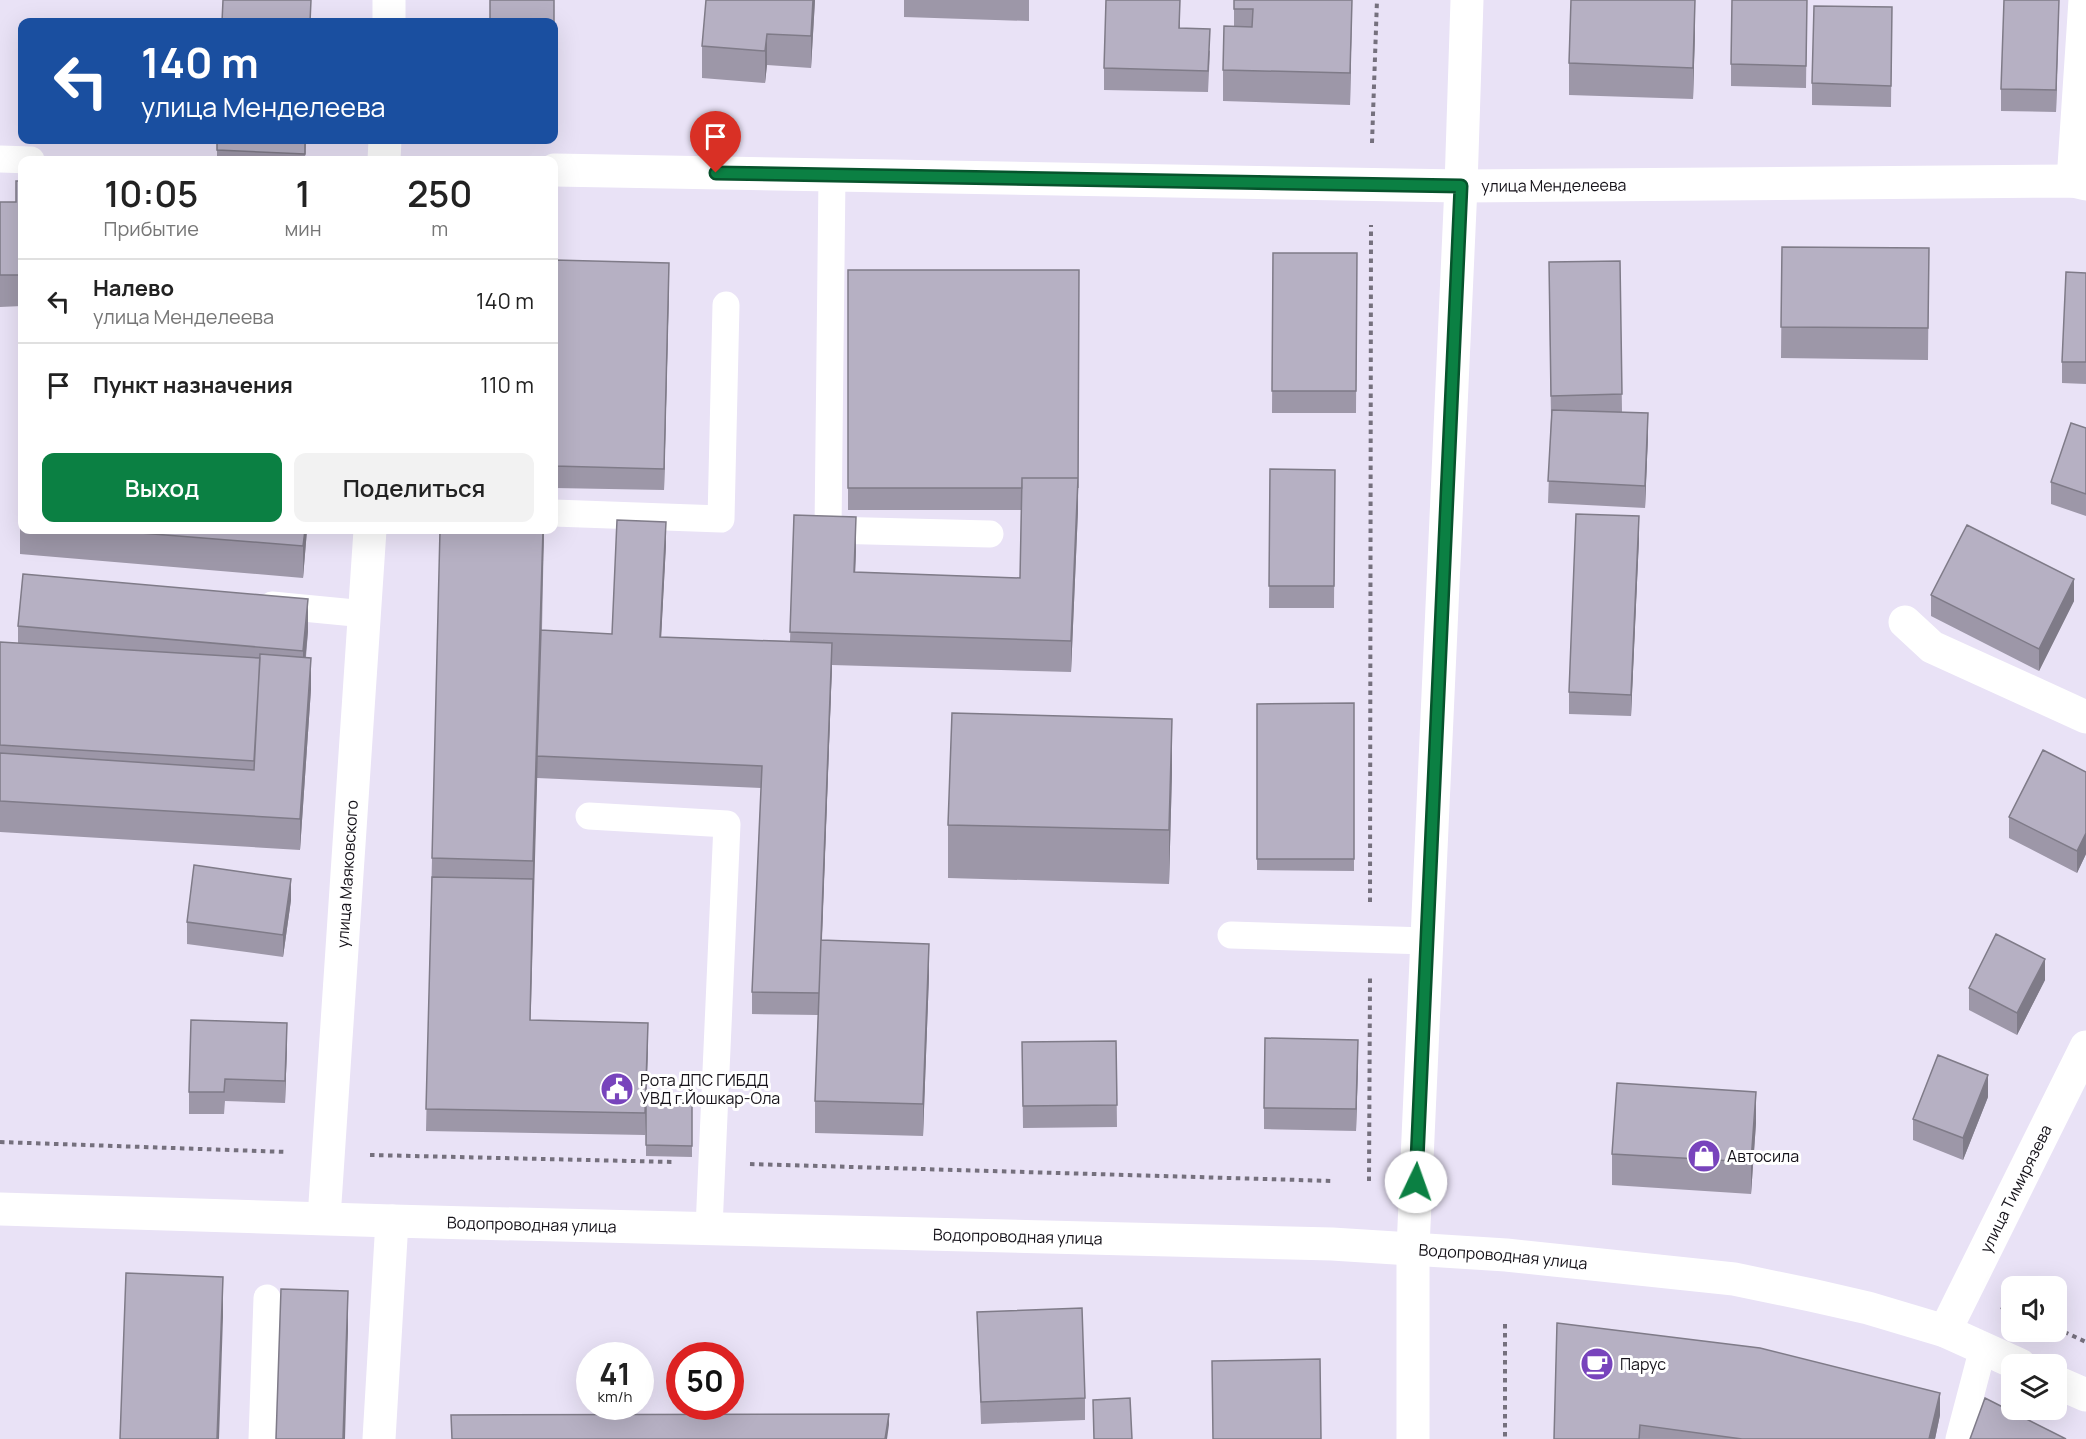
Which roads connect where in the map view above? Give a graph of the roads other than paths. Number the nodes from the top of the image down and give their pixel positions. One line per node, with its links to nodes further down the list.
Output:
1 (389, 0): 4 (main road)
2 (1467, 0): 10 (main road)
3 (2085, 0): 9 (main road)
4 (389, 18)
5 (0, 159): 6 (lane)
6 (18, 160)
7 (558, 170): 8 (main road, улица Менделеева)
8 (831, 175): 10 (main road, улица Менделеева); 14 (lane)
9 (2079, 182): 10 (main road, улица Менделеева)
10 (1461, 186): 21 (main road)
11 (726, 305): 12 (lane)
12 (558, 513)
13 (370, 534): 16 (main road, улица Маяковского)
14 (990, 534)
15 (247, 602): 16 (lane)
16 (365, 614): 24 (main road, улица Маяковского)
17 (1905, 622): 18 (main road)
18 (2086, 717)
19 (589, 816): 26 (lane)
20 (1231, 935): 21 (lane)
21 (1427, 940): 27 (main road)
22 (2086, 1047): 29 (main road, улица Тимирязева)
23 (0, 1209): 24 (main road, Водопроводная улица)
24 (324, 1218): 25 (main road, Водопроводная улица)
25 (392, 1221): 26 (main road, Водопроводная улица); 35 (main road)
26 (710, 1228): 27 (main road, Водопроводная улица)
27 (1413, 1248): 29 (main road, Водопроводная улица); 36 (main road)
28 (267, 1298): 34 (lane)
29 (1945, 1331): 30 (main road, Водопроводная улица)
30 (1983, 1348): 31 (main road, Водопроводная улица); 37 (lane)
31 (2001, 1356)
32 (2067, 1387): 33 (main road)
33 (2086, 1395)
34 (262, 1439)
35 (380, 1439)
36 (1413, 1439)
37 (1959, 1439)

